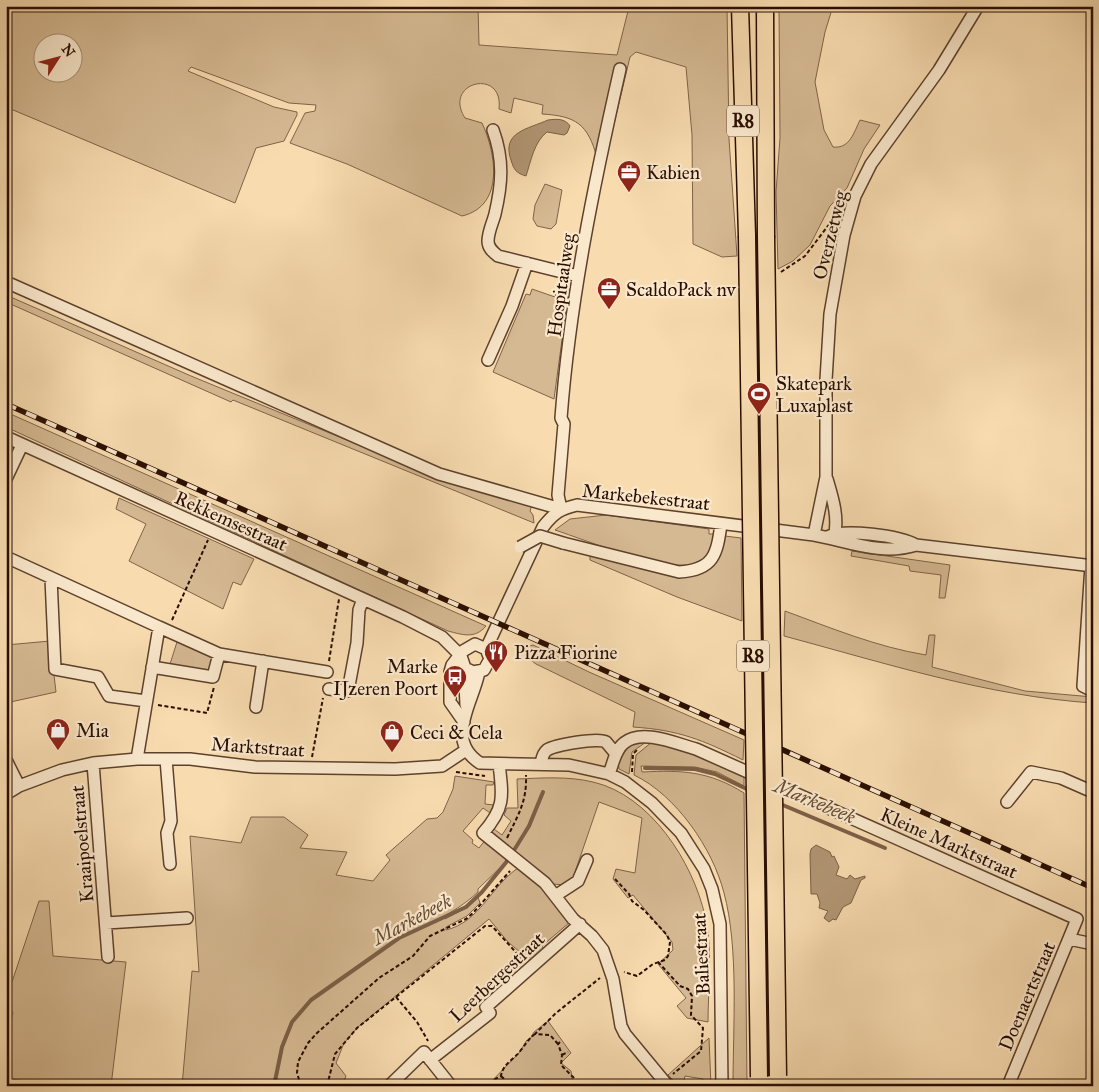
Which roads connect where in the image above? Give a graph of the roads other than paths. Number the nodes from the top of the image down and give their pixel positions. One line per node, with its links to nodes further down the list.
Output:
1 (740, 6): 64 (highway, R8, bridge)
2 (765, 6): 65 (highway, R8, bridge)
3 (978, 6): 12 (street, Overzetweg)
4 (620, 69): 7 (street, Hospitaalweg)
5 (493, 130): 6 (street)
6 (526, 263): 7 (street); 9 (street)
7 (578, 276): 14 (street, Hospitaalweg)
8 (6, 282): 14 (street)
9 (488, 360)
10 (6, 437): 11 (street, Rekkemsestraat)
11 (22, 445): 13 (street); 22 (street, Rekkemsestraat)
12 (826, 477): 16 (street, Overzetweg); 17 (street, Overzetweg)
13 (6, 479)
14 (561, 509): 15 (street, Markebekestraat); 24 (street, Markebekestraat)
15 (721, 524): 16 (street, Markebekestraat); 18 (street, bridge)
16 (814, 536): 17 (street, Markebekestraat)
17 (832, 537): 20 (street, Markebekestraat)
18 (520, 547)
19 (6, 557): 21 (street)
20 (1092, 566): 32 (street)
21 (52, 578): 23 (street); 33 (street)
22 (363, 599): 25 (street, Rekkemsestraat); 31 (street)
23 (163, 629): 26 (street); 28 (street)
24 (486, 648): 25 (street); 30 (street)
25 (464, 651): 30 (street); 35 (street)
26 (219, 654): 27 (street); 28 (street)
27 (263, 661): 29 (street); 34 (street)
28 (152, 667): 33 (street)
29 (327, 672)
30 (474, 672): 35 (street)
31 (329, 688)
32 (1088, 688)
33 (146, 702): 38 (street)
34 (256, 707)
35 (464, 722): 36 (street)
36 (466, 750): 39 (street, Marktstraat); 42 (street, Baliestraat)
37 (616, 754): 43 (street); 44 (street); 53 (street, Kleine Marktstraat)
38 (137, 759): 39 (street, Marktstraat); 41 (street, Marktstraat)
39 (166, 759): 50 (street)
40 (6, 760): 45 (street)
41 (94, 763): 45 (street, Marktstraat); 54 (street, Kraaipoelstraat)
42 (500, 764): 43 (street, Baliestraat); 51 (street)
43 (541, 764): 44 (street, Baliestraat)
44 (609, 774): 63 (street, Baliestraat)
45 (19, 786): 47 (street, Marktstraat)
46 (1093, 792): 48 (street)
47 (6, 794)
48 (1007, 802)
49 (587, 860): 51 (street)
50 (170, 864)
51 (555, 896): 55 (street)
52 (187, 918): 54 (street, Kraaipoelstraat)
53 (1083, 918): 56 (street, Doenaertstraat)
54 (106, 923): 58 (street, Kraaipoelstraat)
55 (580, 924): 59 (street, Leerbergestraat); 60 (street)
56 (1069, 939): 57 (street); 66 (street, Doenaertstraat)
57 (1093, 944)
58 (108, 957)
59 (427, 1056): 61 (street); 62 (street)
60 (665, 1084)
61 (389, 1086)
62 (451, 1086)
63 (722, 1086)
64 (759, 1086)
65 (778, 1086)
66 (1008, 1086)

